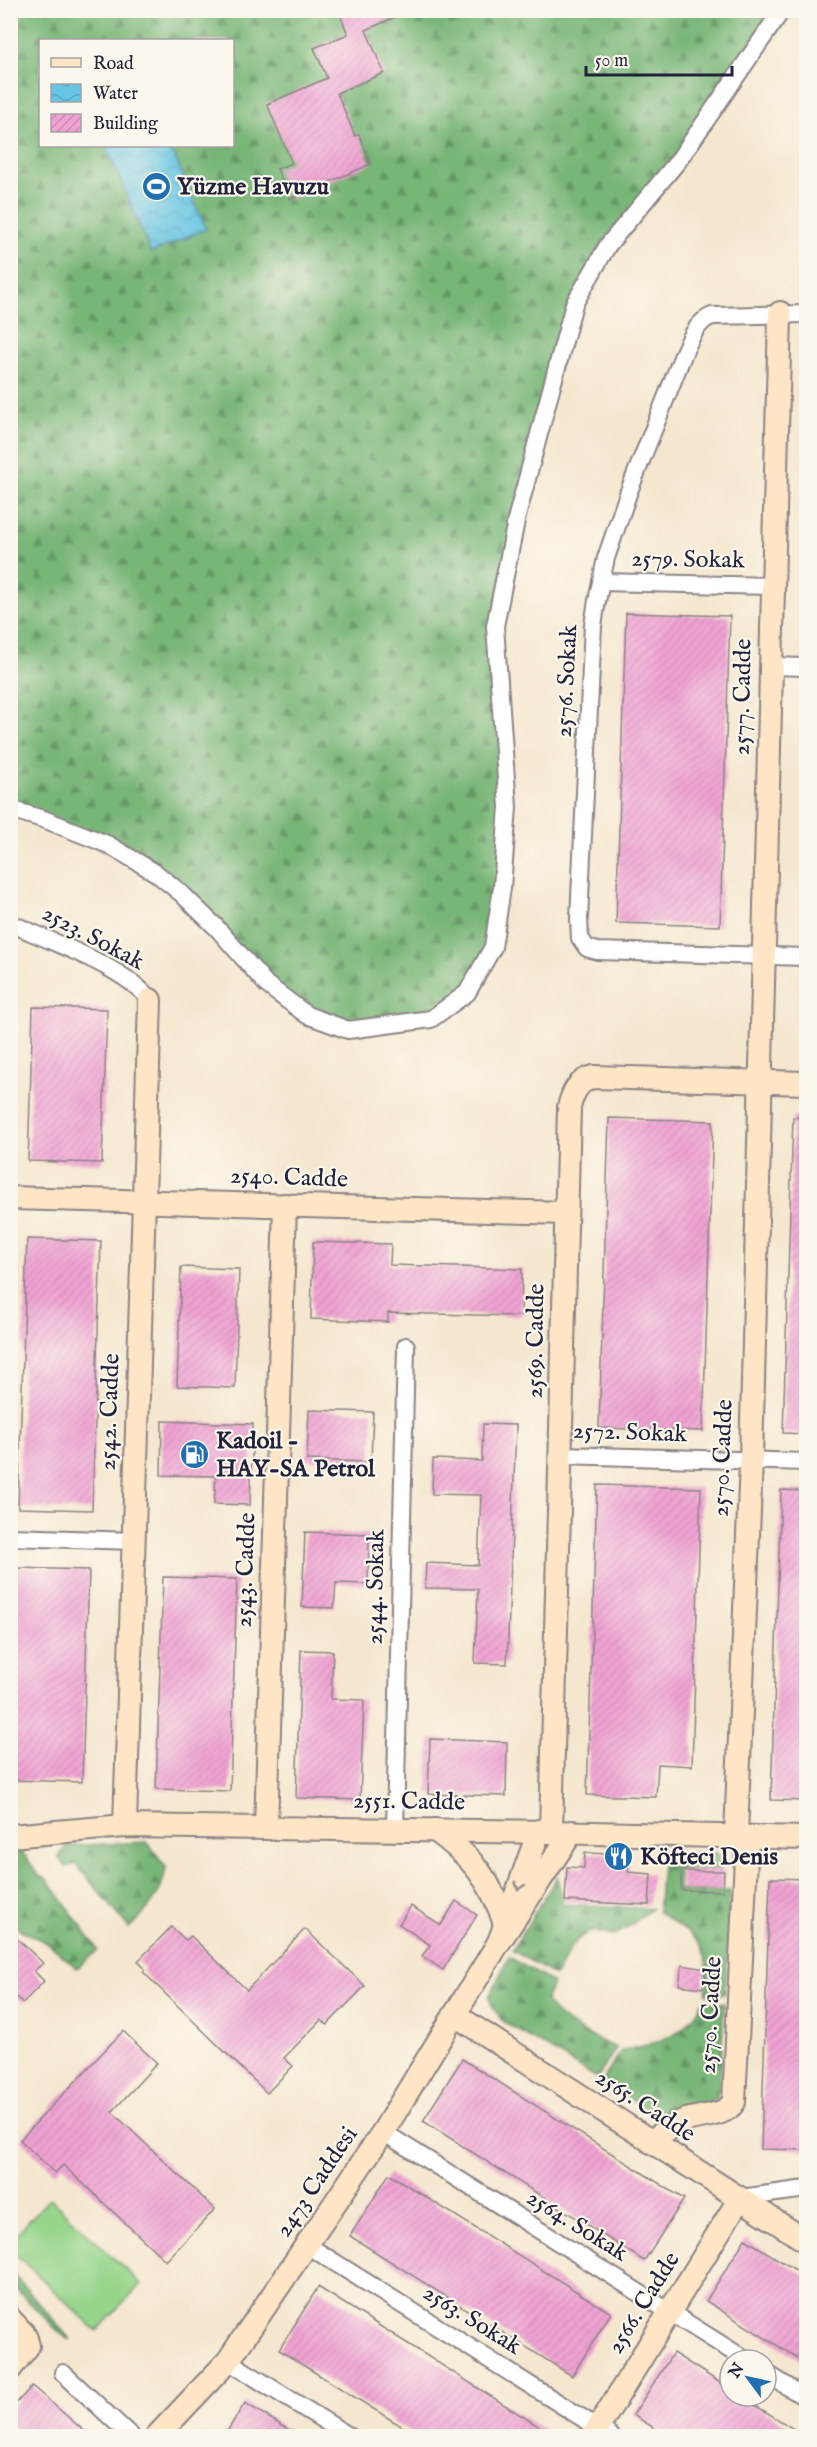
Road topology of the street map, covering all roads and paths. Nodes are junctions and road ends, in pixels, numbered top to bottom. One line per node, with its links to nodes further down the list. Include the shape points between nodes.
1 (782, 10): 8 (street, via 678,161 608,246 574,304 517,516 495,626 508,807 493,947 467,993 431,1019 348,1030 307,1015 267,985 208,919 156,873 109,845)
2 (780, 313): 3 (street, 2576. Sokak); 4 (street, 2576. Sokak, via 712,316 696,328 629,491); 5 (street, 2577. Cadde)
3 (807, 314)
4 (601, 582): 5 (street, 2579. Sokak); 10 (street, 2576. Sokak, via 594,625 580,938 587,948 597,951)
5 (773, 586): 6 (street, 2577. Cadde)
6 (771, 666): 7 (street); 10 (street, 2577. Cadde)
7 (807, 667)
8 (10, 809)
9 (10, 923): 12 (street, 2523. Sokak, via 119,973)
10 (764, 956): 11 (street, 2576. Sokak); 13 (street, 2577. Cadde)
11 (807, 957)
12 (150, 1000): 16 (street, 2542. Cadde)
13 (760, 1081): 14 (street, 2569. Cadde); 18 (street, 2569. Cadde, via 593,1077 584,1080 574,1091 569,1107); 21 (street, 2570. Cadde)
14 (807, 1083)
15 (10, 1198): 16 (street, 2540. Cadde)
16 (144, 1201): 17 (street, 2540. Cadde); 24 (street, 2542. Cadde)
17 (285, 1205): 18 (street, 2540. Cadde); 26 (street, 2543. Cadde)
18 (566, 1213): 20 (street, 2569. Cadde)
19 (406, 1346): 27 (street, 2544. Sokak)
20 (560, 1455): 21 (street, 2572. Sokak); 29 (street, 2569. Cadde)
21 (751, 1460): 22 (street, 2572. Sokak); 31 (street, 2570. Cadde)
22 (807, 1462)
23 (10, 1537): 24 (street)
24 (134, 1541): 25 (street, 2542. Cadde)
25 (125, 1826): 26 (street, 2551. Cadde); 30 (street, 2551. Cadde)
26 (266, 1828): 27 (street, 2551. Cadde)
27 (395, 1829): 28 (street, 2551. Cadde)
28 (435, 1830): 29 (street, 2551. Cadde); 33 (street, via 465,1855 491,1885)
29 (554, 1832): 31 (street, 2551. Cadde); 33 (street, one-way to 33); 33 (street)
30 (10, 1836)
31 (741, 1836): 32 (street, 2551. Cadde); 36 (street, 2570. Cadde, via 734,2102 722,2112 675,2124)
32 (807, 1838)
33 (502, 1933): 34 (street, 2473 Caddesi)
34 (455, 2015): 35 (street, 2473 Caddesi); 36 (street, 2565. Cadde)
35 (383, 2132): 40 (street, 2473 Caddesi); 41 (street, 2564. Sokak)
36 (651, 2142): 38 (street, 2565. Cadde)
37 (807, 2189): 38 (street)
38 (740, 2198): 39 (street, 2565. Cadde); 41 (street, 2566. Cadde)
39 (807, 2241)
40 (307, 2245): 44 (street, 2473 Caddesi); 49 (street, 2563. Sokak)
41 (670, 2312): 43 (street, 2564. Sokak); 49 (street, 2566. Cadde)
42 (10, 2319): 45 (street, via 25,2335 28,2346)
43 (727, 2348)
44 (228, 2361): 51 (street, 2473 Caddesi); 52 (street)
45 (10, 2369)
46 (63, 2373): 50 (street)
47 (778, 2380): 48 (street)
48 (807, 2398)
49 (601, 2434)
50 (131, 2436)
51 (157, 2436)
52 (349, 2436)

